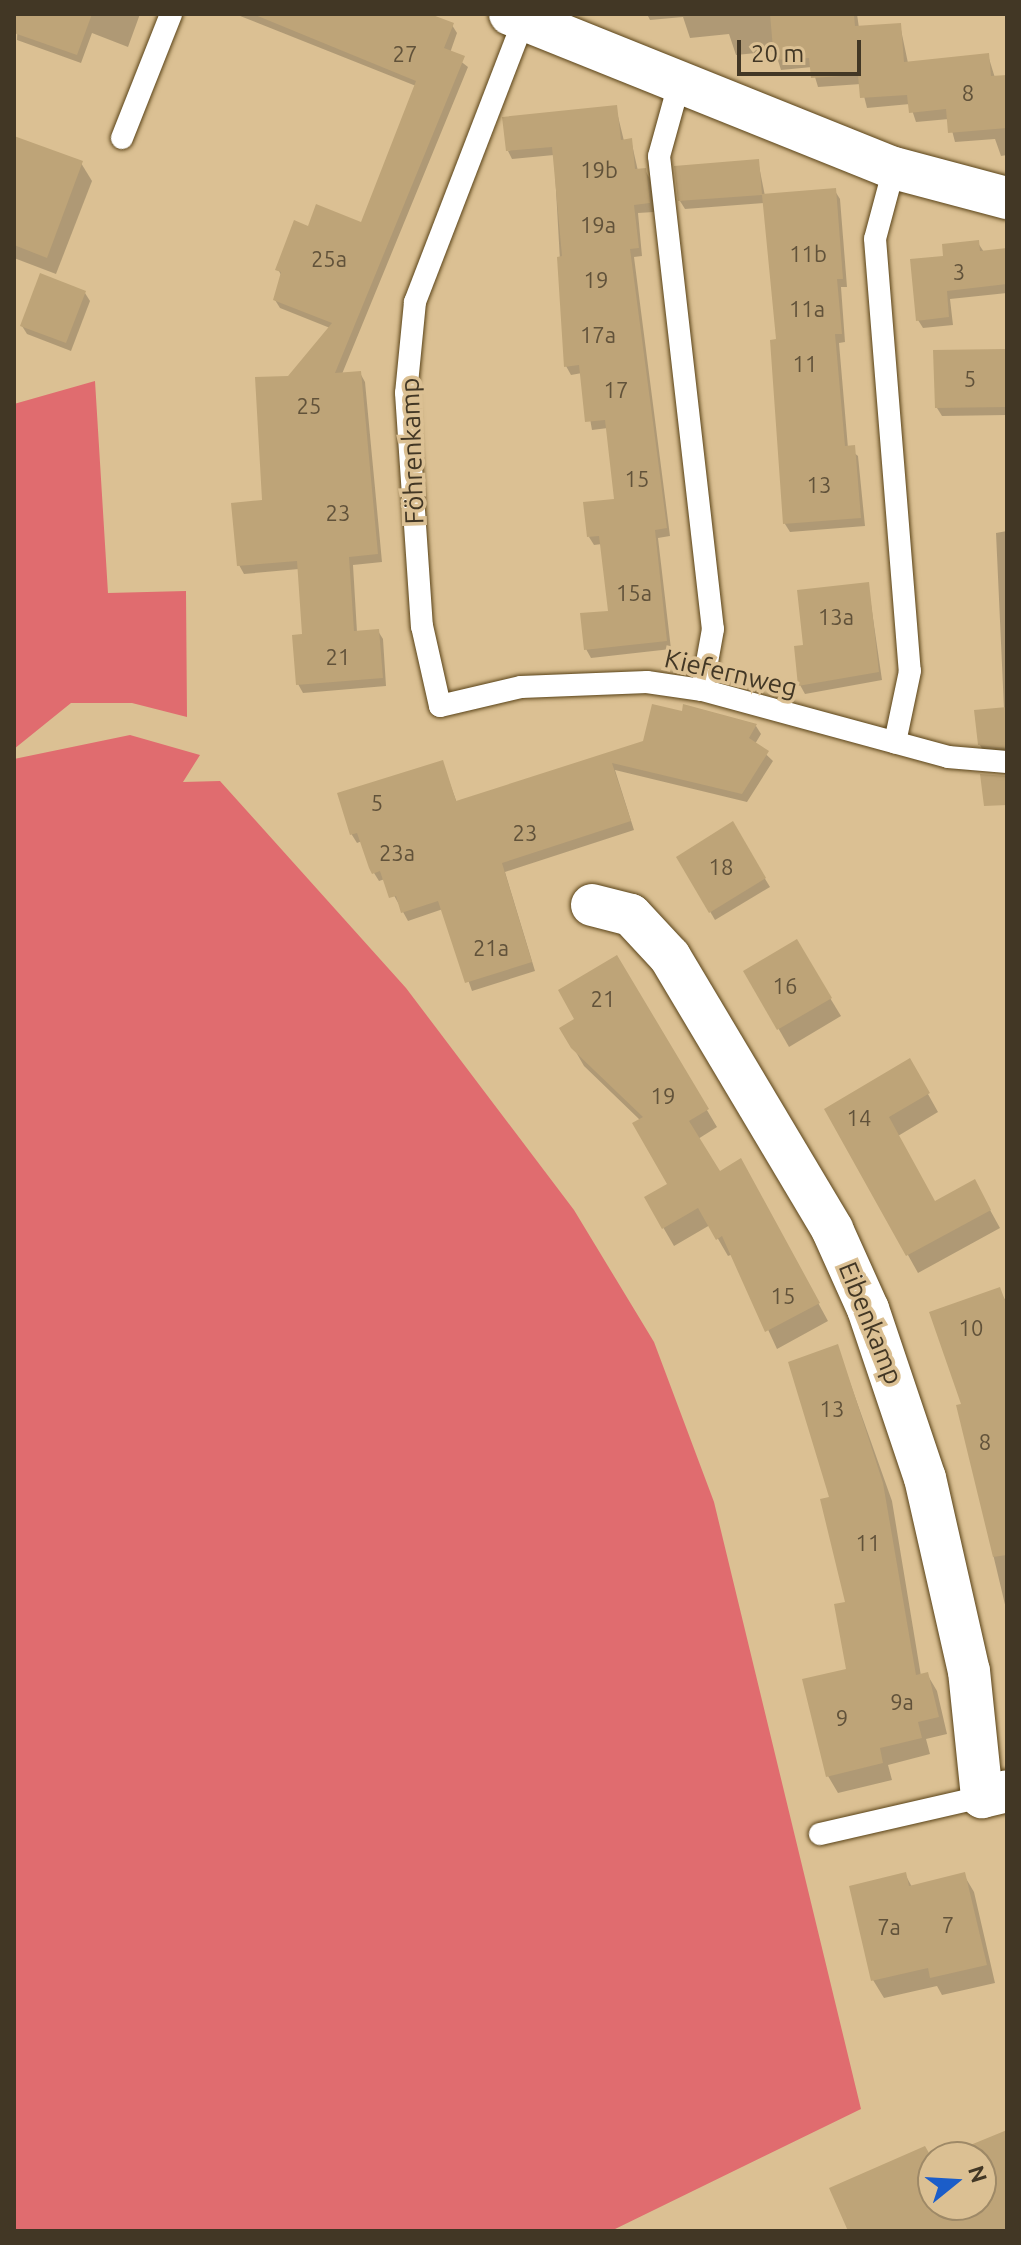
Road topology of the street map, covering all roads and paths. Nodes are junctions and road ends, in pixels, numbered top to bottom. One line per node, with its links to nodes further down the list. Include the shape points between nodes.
1 (171, 14): 4 (lane)
2 (516, 18): 3 (street, Föhrenkamp); 8 (lane, Föhrenkamp, via 415,302 406,393 422,626)
3 (679, 84): 5 (street, Föhrenkamp); 7 (lane, via 659,156 713,629)
4 (122, 138)
5 (894, 168): 6 (street, Föhrenkamp); 9 (lane, via 875,239 910,671)
6 (1007, 198)
7 (702, 690): 8 (lane, Kiefernweg, via 647,682 521,687); 9 (lane, Kiefernweg)
8 (440, 706)
9 (895, 742): 10 (lane, Kiefernweg, via 948,757)
10 (1007, 762)
11 (592, 905): 12 (street, Eibenkamp, via 631,915 670,957 832,1229 868,1309 925,1478)
12 (994, 1794): 13 (lane)
13 (820, 1834)

